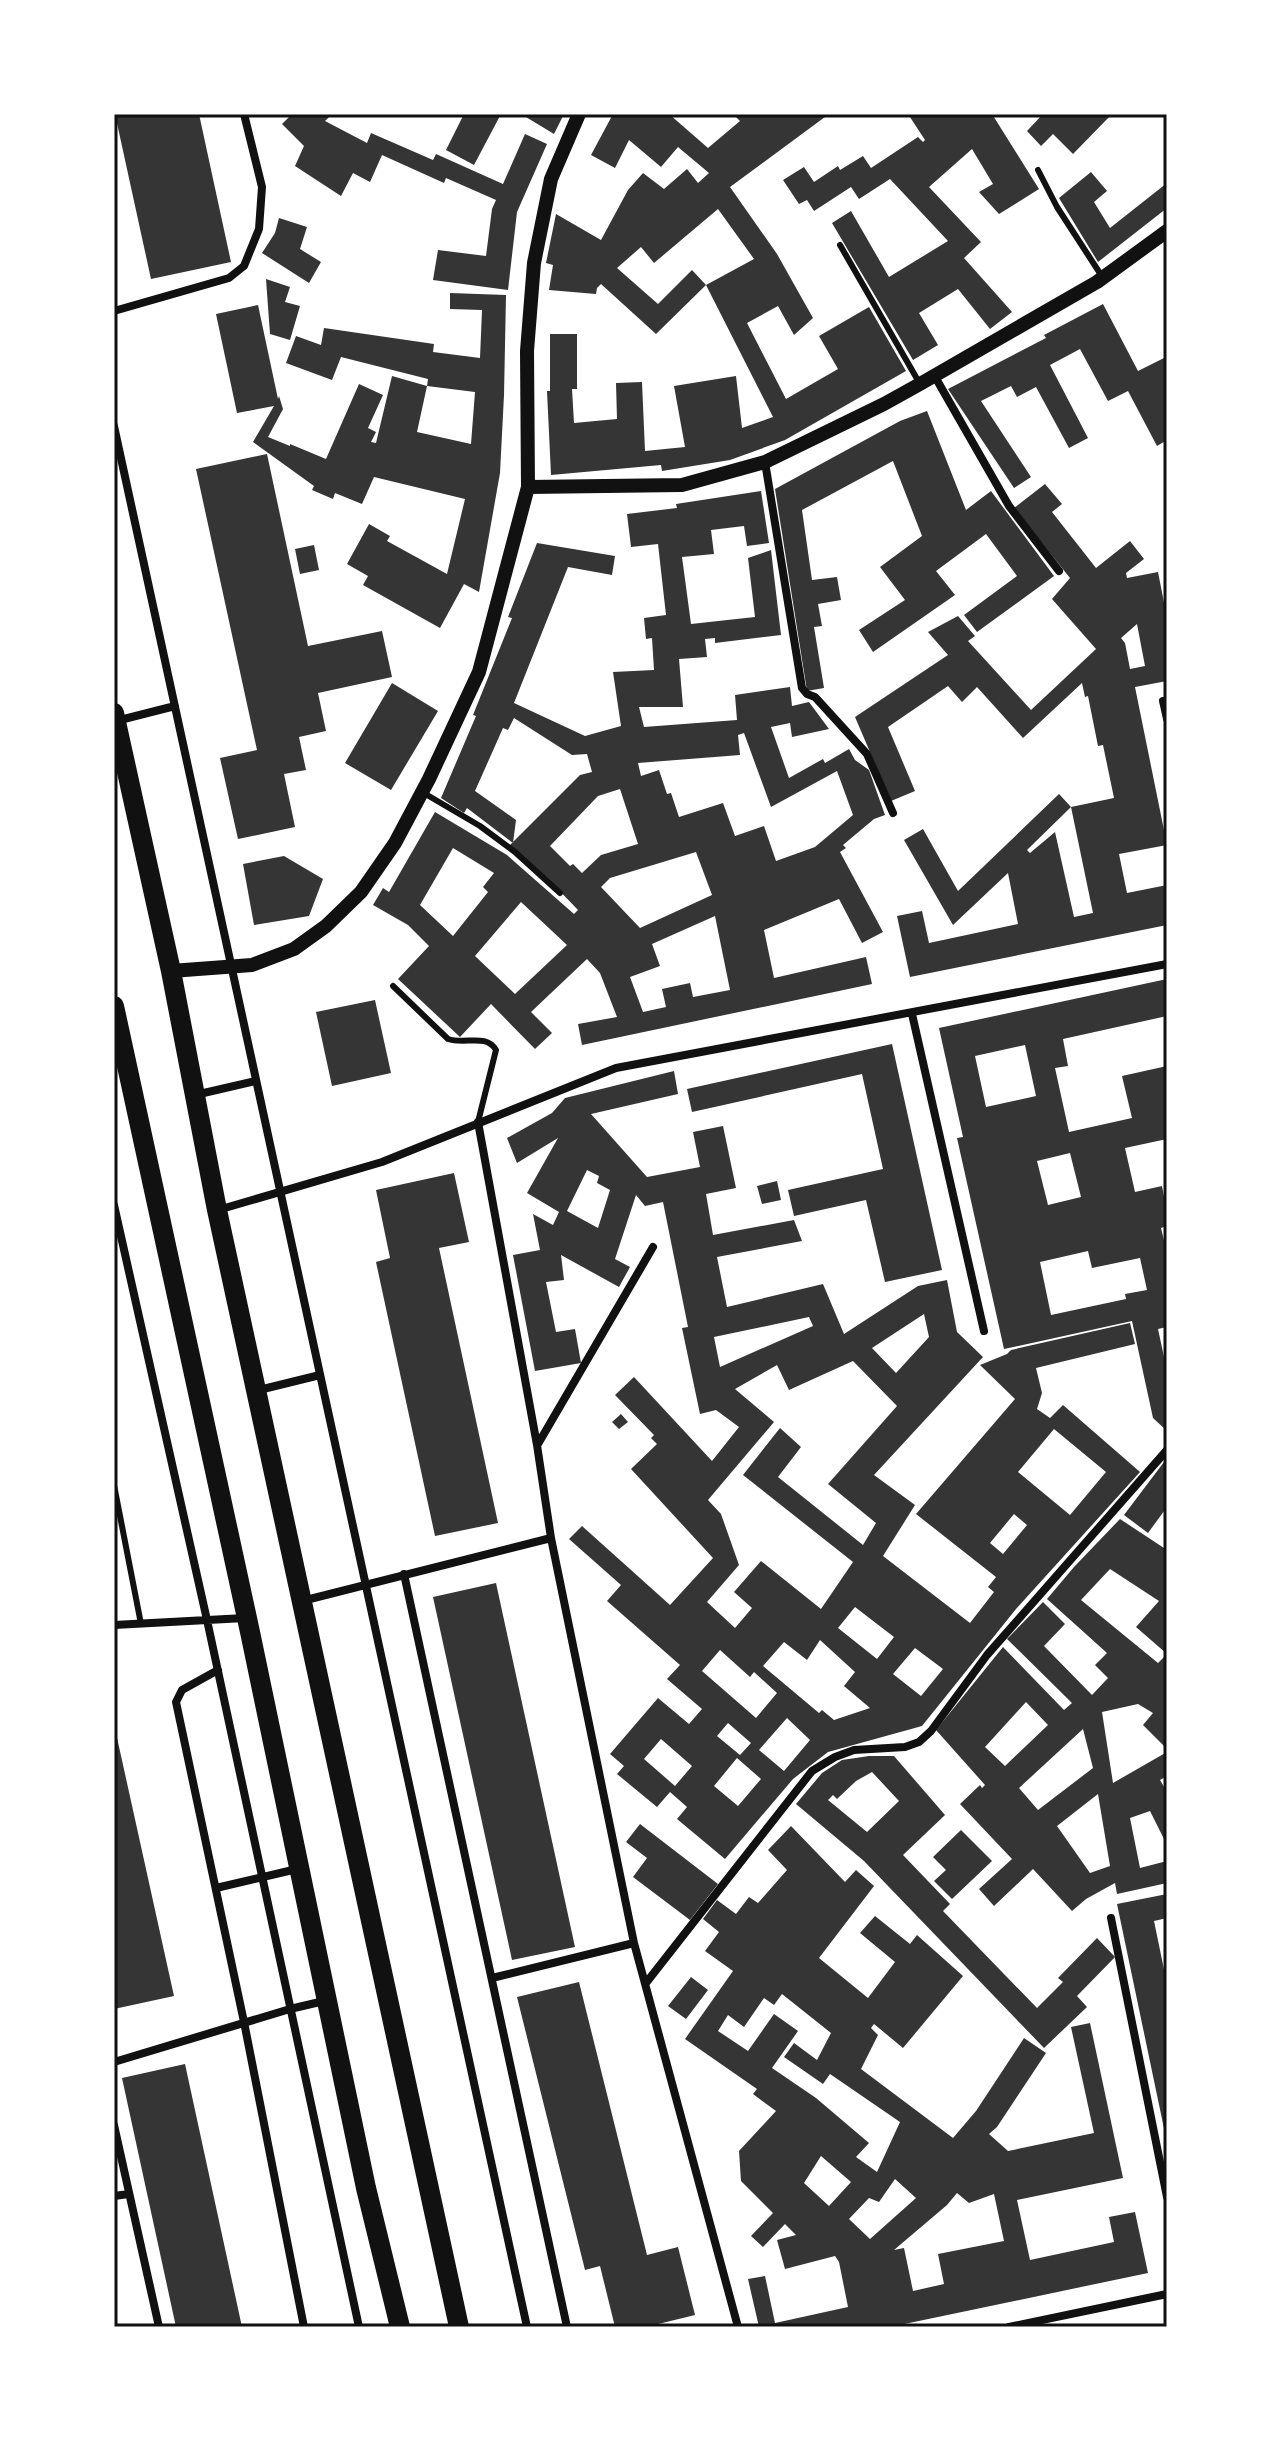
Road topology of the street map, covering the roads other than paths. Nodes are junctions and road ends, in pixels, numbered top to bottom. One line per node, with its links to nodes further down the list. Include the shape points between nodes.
1 (244, 114): 7 (street, via 262,187 259,229 244,266 229,278)
2 (579, 114): 12 (street, via 551,179 534,263 527,351)
3 (1038, 170): 6 (lane)
4 (1167, 231): 6 (street)
5 (840, 245): 9 (lane)
6 (1103, 278): 8 (street)
7 (114, 311)
8 (934, 375): 9 (street); 13 (street, via 1009,506)
9 (920, 384): 11 (street)
10 (114, 426): 15 (street)
11 (765, 462): 12 (street, via 682,485); 19 (street, via 802,688 867,754)
12 (528, 487): 18 (street, via 479,672)
13 (1059, 571)
14 (1163, 701): 17 (street)
15 (175, 706): 16 (street); 22 (street)
16 (115, 717): 23 (main road)
17 (1167, 719)
18 (422, 792): 20 (lane, via 480,826); 22 (street, via 361,892 326,926 294,949)
19 (893, 813)
20 (560, 893)
21 (1167, 964): 26 (street)
22 (231, 967): 23 (street); 27 (street)
23 (171, 971): 28 (main road)
24 (393, 986): 29 (lane, via 448,1039 493,1044 496,1050)
25 (114, 1006): 45 (main road)
26 (912, 1014): 29 (street, via 616,1068); 35 (street)
27 (256, 1081): 28 (street); 30 (street)
28 (194, 1095): 32 (main road)
29 (478, 1122): 30 (street, via 382,1162); 38 (street)
30 (280, 1192): 32 (street); 36 (street)
31 (114, 1205): 33 (street)
32 (217, 1210): 37 (main road)
33 (116, 1220): 46 (street)
34 (653, 1247): 38 (street)
35 (984, 1331)
36 (320, 1375): 37 (street); 43 (street)
37 (256, 1390): 44 (main road)
38 (537, 1445): 41 (street)
39 (1167, 1450): 56 (street, via 987,1655 919,1742 854,1750 812,1771)
40 (114, 1485): 47 (lane)
41 (551, 1538): 42 (street); 54 (street)
42 (404, 1574): 43 (street); 55 (street)
43 (365, 1585): 44 (street); 71 (street)
44 (302, 1601): 70 (main road)
45 (247, 1617): 46 (street); 50 (main road)
46 (207, 1620): 47 (street); 49 (street)
47 (141, 1624): 48 (street)
48 (114, 1625)
49 (218, 1670): 51 (street); 52 (street, via 182,1690 176,1702)
50 (299, 1869): 51 (street); 57 (main road)
51 (262, 1877): 52 (street); 58 (street)
52 (216, 1888): 59 (street)
53 (1111, 1918): 64 (street)
54 (634, 1943): 55 (street); 56 (street)
55 (492, 1978): 72 (street)
56 (646, 1983): 73 (street)
57 (327, 2001): 58 (street); 69 (main road)
58 (290, 2009): 59 (street); 68 (street)
59 (244, 2022): 60 (street); 67 (street)
60 (114, 2062)
61 (114, 2125): 62 (street)
62 (129, 2194): 63 (street); 66 (street)
63 (114, 2196)
64 (1167, 2197)
65 (1167, 2294): 74 (street)
66 (159, 2327)
67 (304, 2327)
68 (359, 2327)
69 (400, 2327)
70 (459, 2327)
71 (527, 2327)
72 (567, 2327)
73 (738, 2327)
74 (1009, 2327)

